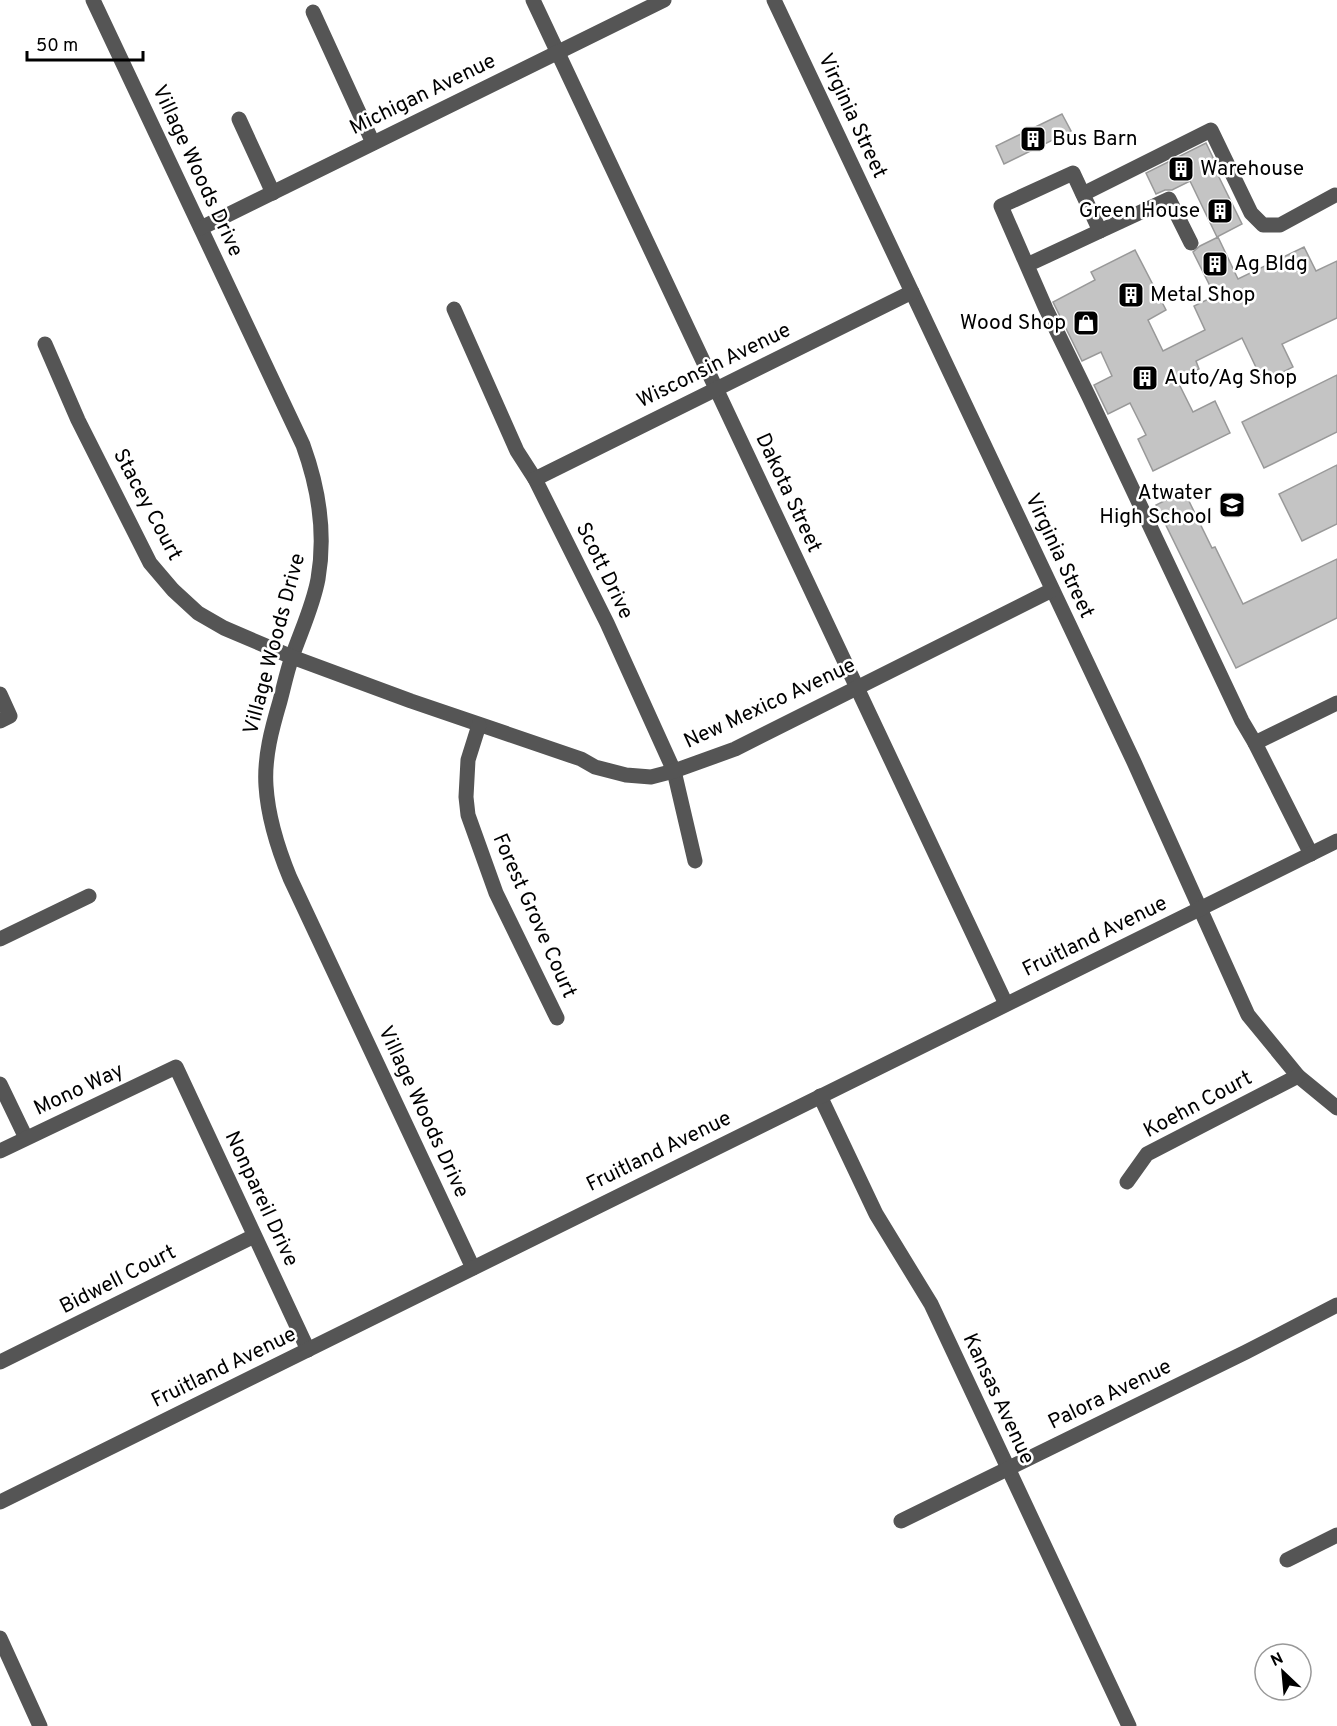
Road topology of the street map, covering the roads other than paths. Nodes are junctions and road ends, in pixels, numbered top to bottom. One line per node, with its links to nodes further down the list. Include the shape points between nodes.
1 (93, 0): 12 (street, Village Woods Drive)
2 (534, 0): 6 (street, Dakota Street)
3 (663, 0): 6 (street, Michigan Avenue)
4 (774, 0): 16 (street, Virginia Street)
5 (313, 12): 8 (street)
6 (558, 52): 8 (street, Michigan Avenue); 19 (street, Dakota Street)
7 (239, 119): 9 (street)
8 (373, 143): 9 (street, Michigan Avenue)
9 (273, 193): 12 (street, Michigan Avenue)
10 (1083, 194): 11 (street, via 1211,130 1251,213 1263,225 1280,225); 13 (street); 15 (street, via 1072,172 1001,206)
11 (1335, 195)
12 (201, 228): 22 (street, Village Woods Drive, via 315,478 322,523 319,571 309,613)
13 (1100, 231): 14 (street, via 1169,199); 15 (street)
14 (1191, 243)
15 (1027, 265): 28 (street)
16 (912, 292): 19 (street, Wisconsin Avenue); 21 (street, Virginia Street)
17 (454, 309): 20 (street, Scott Drive, via 517,451)
18 (45, 344): 22 (street, Stacey Court, via 78,420 150,563 198,613)
19 (716, 388): 20 (street, Wisconsin Avenue); 23 (street, Dakota Street)
20 (535, 479): 29 (street, Scott Drive, via 607,623)
21 (1052, 590): 23 (street, New Mexico Avenue); 34 (street, Virginia Street)
22 (292, 657): 27 (street, New Mexico Avenue); 47 (street, Village Woods Drive, via 269,742 266,785 273,832 290,878)
23 (856, 688): 29 (street, New Mexico Avenue, via 735,749); 36 (street, Dakota Street)
24 (0, 694): 26 (street)
25 (1337, 703): 28 (street)
26 (5, 718)
27 (479, 725): 29 (street, New Mexico Avenue, via 626,775 651,777); 37 (street, Forest Grove Court, via 468,760 468,815 496,893)
28 (1255, 743): 31 (street)
29 (674, 771): 32 (street, Scott Drive)
30 (1337, 841): 31 (street, Fruitland Avenue)
31 (1311, 854): 34 (street, Fruitland Avenue)
32 (695, 861)
33 (89, 896): 35 (street)
34 (1200, 909): 36 (street, Fruitland Avenue); 39 (street, Virginia Street, via 1248,1015)
35 (0, 939)
36 (1006, 1004): 41 (street, Fruitland Avenue)
37 (557, 1018)
38 (176, 1067): 43 (street, Mono Way); 46 (street, Nonpareil Drive)
39 (1298, 1076): 42 (street, Virginia Street); 45 (street, Koehn Court, via 1147,1154)
40 (0, 1084): 43 (street)
41 (820, 1096): 47 (street, Fruitland Avenue); 51 (street, Kansas Avenue, via 876,1214 931,1304)
42 (1337, 1108)
43 (26, 1138): 44 (street, Mono Way)
44 (0, 1151)
45 (1127, 1182)
46 (254, 1236): 49 (street, Nonpareil Drive); 50 (street, Bidwell Court)
47 (473, 1268): 49 (street, Fruitland Avenue)
48 (1337, 1305): 51 (street, Palora Avenue)
49 (308, 1350): 52 (street, Fruitland Avenue)
50 (0, 1362)
51 (1008, 1469): 53 (street, Palora Avenue); 58 (street, Kansas Avenue)
52 (0, 1502)
53 (901, 1521)
54 (1337, 1535): 55 (street)
55 (1287, 1560)
56 (0, 1638): 57 (street)
57 (40, 1726)
58 (1129, 1726)

